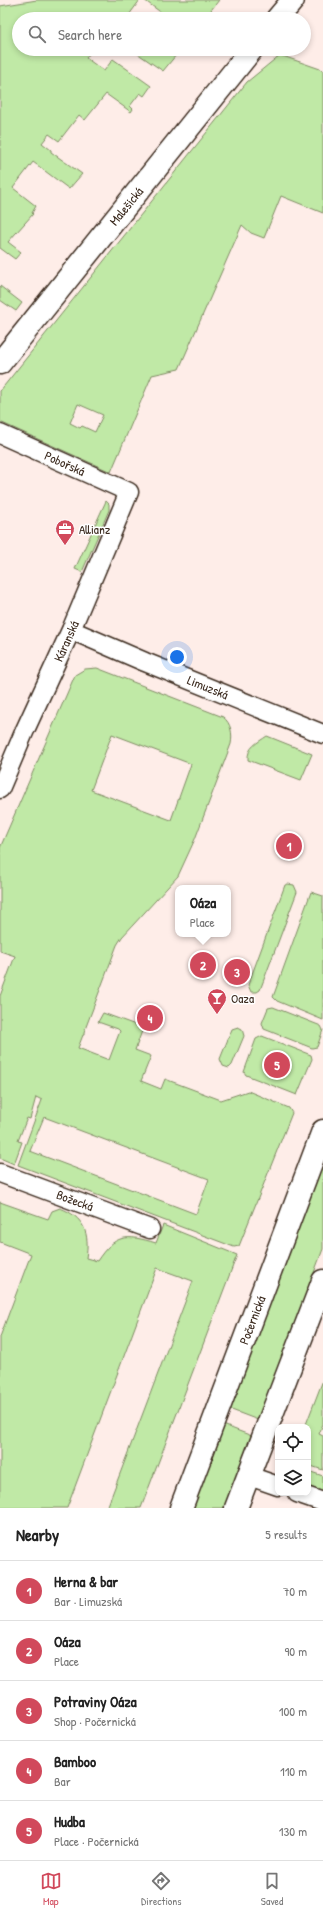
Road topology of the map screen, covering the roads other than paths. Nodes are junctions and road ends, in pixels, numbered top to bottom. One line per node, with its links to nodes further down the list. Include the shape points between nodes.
1 (293, 0): 2 (street)
2 (283, 12)
3 (246, 56): 4 (street, Malešická)
4 (0, 363)
5 (0, 434): 6 (street, Pobořská)
6 (129, 492): 7 (street, Káranská)
7 (71, 630): 8 (street, Limuzská); 9 (street, Káranská)
8 (323, 734)
9 (0, 789)
10 (323, 1131): 18 (street, Počernická)
11 (0, 1173): 12 (street, Božecká)
12 (150, 1229)
13 (323, 1281): 14 (street)
14 (249, 1476): 15 (street); 19 (street)
15 (275, 1485)
16 (306, 1496): 17 (street)
17 (323, 1502)
18 (181, 1508)
19 (236, 1508)

